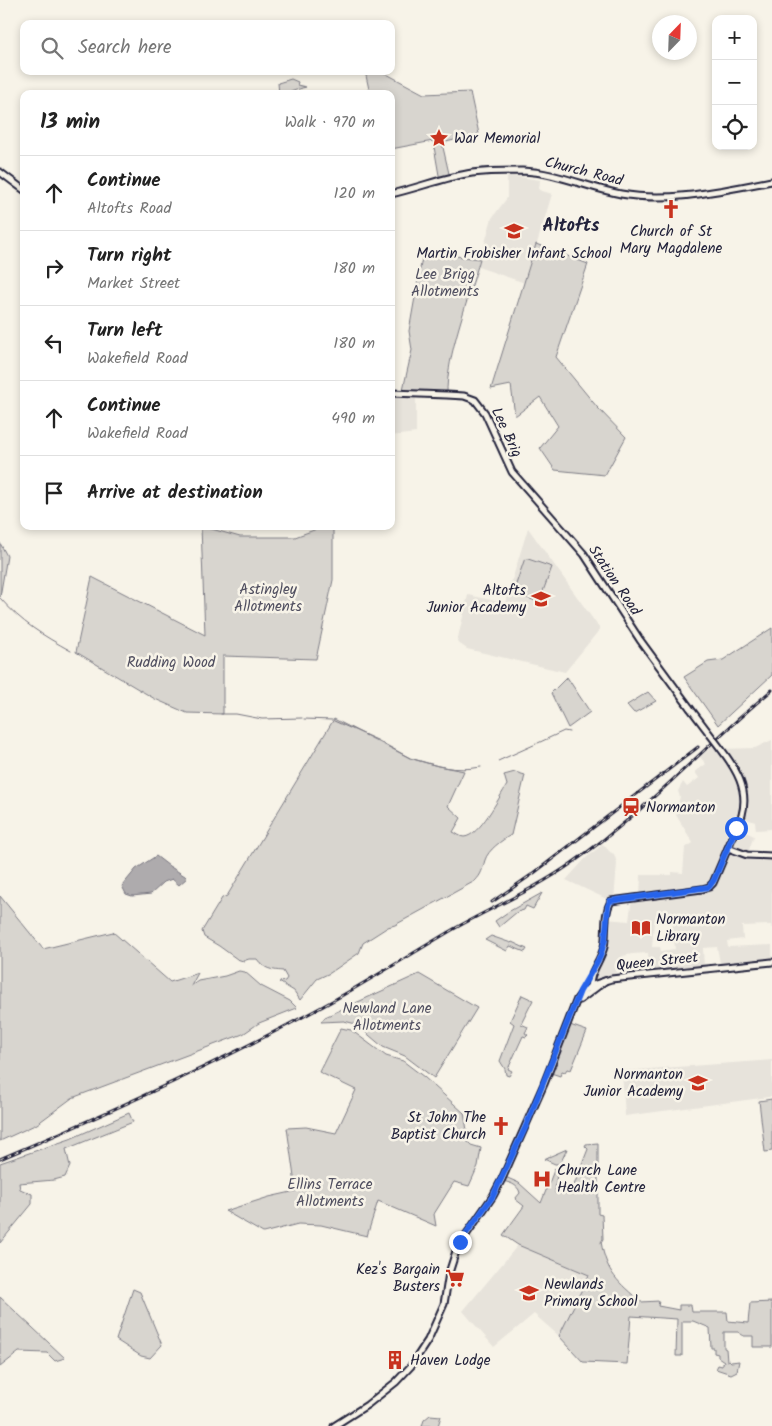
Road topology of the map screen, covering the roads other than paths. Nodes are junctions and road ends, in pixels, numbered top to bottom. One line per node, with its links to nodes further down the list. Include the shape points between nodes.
1 (0, 172): 3 (street)
2 (772, 180): 4 (street, Church Road, via 653,198 611,192 540,173 485,172)
3 (20, 187)
4 (395, 193)
5 (395, 393): 6 (street, Lee Brig, via 464,396 476,400)
6 (512, 472): 7 (street, Station Road, bridge, via 584,554 640,640 737,772 742,782 744,809)
7 (728, 848): 8 (street, via 747,855); 10 (street, Station Road, via 711,885 702,889 610,901 604,948)
8 (772, 856)
9 (772, 962): 11 (street, Queen Street)
10 (591, 976): 11 (street); 12 (street); 13 (street)
11 (603, 981): 12 (street, Queen Street)
12 (592, 987): 13 (street, Queen Street); 14 (street, Queen Street)
13 (580, 995): 14 (street, Queen Street)
14 (576, 1003): 15 (street, via 502,1178 457,1248 444,1304 428,1340 396,1382 368,1406)
15 (334, 1426)

